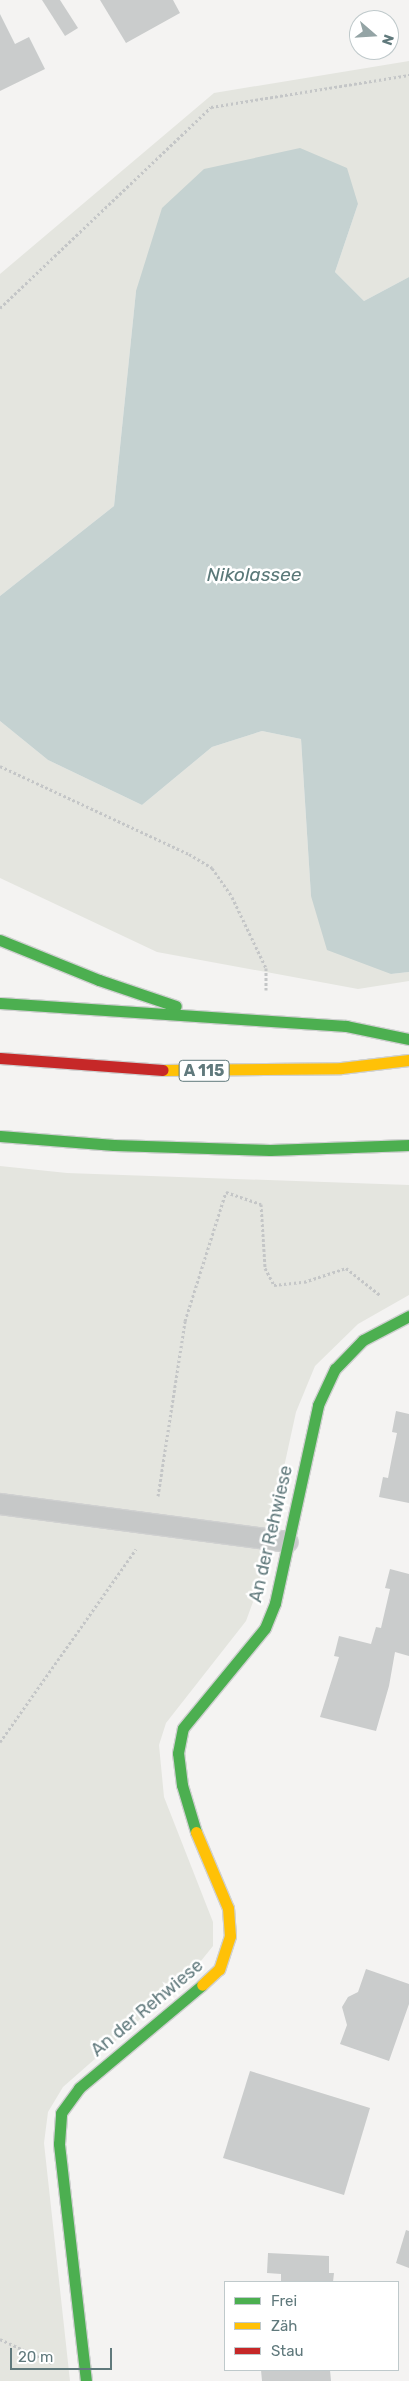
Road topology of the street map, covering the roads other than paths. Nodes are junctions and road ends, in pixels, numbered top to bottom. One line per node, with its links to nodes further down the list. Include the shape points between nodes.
1 (0, 940): 3 (main road, via 99,980)
2 (0, 1003): 3 (main road)
3 (210, 1018): 4 (main road, via 346,1026)
4 (409, 1039)
5 (0, 1058): 6 (main road, A 115, via 146,1070 231,1071 341,1068)
6 (409, 1060)
7 (0, 1136): 8 (main road, via 114,1146 270,1150)
8 (409, 1145)
9 (409, 1316): 11 (main road, An der Rehwiese, via 363,1340 335,1369 318,1405)
10 (0, 1504): 11 (lane)
11 (288, 1542): 12 (main road, An der Rehwiese, via 275,1602 264,1628 183,1728 178,1753 188,1811 228,1908 230,1936 219,1969 173,2012 79,2088 62,2113 59,2144)
12 (85, 2378)

